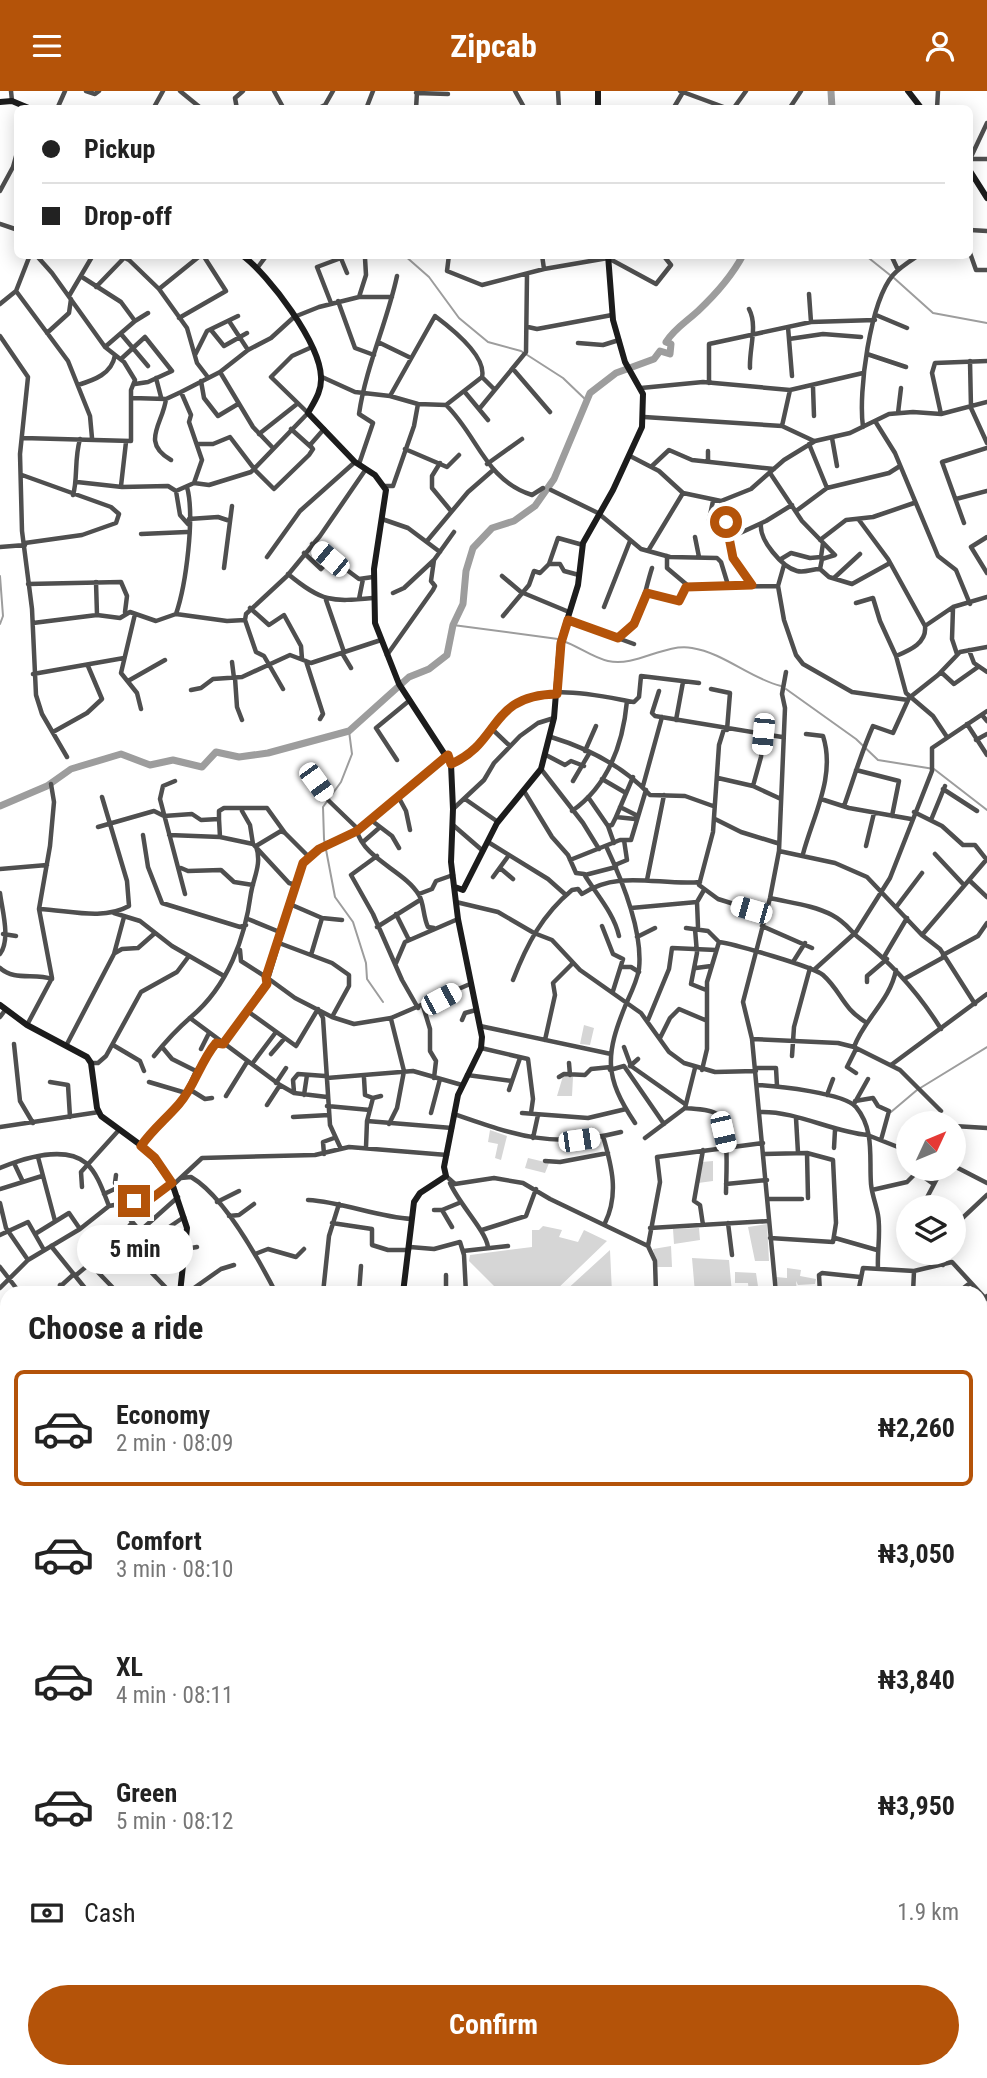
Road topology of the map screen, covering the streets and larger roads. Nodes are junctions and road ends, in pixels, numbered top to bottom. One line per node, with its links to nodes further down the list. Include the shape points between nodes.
1 (10, 91): 11 (street)
2 (86, 91): 3 (street)
3 (99, 91)
4 (180, 91): 14 (street)
5 (243, 91): 15 (street, via 235,98)
6 (746, 91): 17 (street)
7 (908, 91): 18 (street)
8 (417, 92): 10 (street)
9 (681, 92): 16 (street)
10 (448, 94)
11 (12, 101): 12 (street); 13 (street)
12 (0, 102)
13 (22, 105)
14 (198, 105)
15 (236, 105)
16 (719, 105)
17 (734, 105)
18 (919, 105)
19 (987, 123): 20 (street)
20 (973, 153)
21 (14, 163): 23 (street)
22 (973, 175): 24 (street)
23 (0, 191)
24 (987, 198)
25 (28, 259): 56 (street)
26 (39, 259): 60 (street)
27 (91, 259): 53 (street)
28 (119, 259): 54 (street)
29 (126, 259): 55 (street)
30 (197, 259): 55 (street)
31 (205, 259): 70 (street, via 226,291)
32 (247, 259): 46 (street)
33 (264, 259): 46 (street)
34 (335, 259): 62 (street, via 317,267)
35 (341, 259): 49 (street)
36 (365, 259): 58 (street)
37 (448, 259): 51 (street, via 447,271 477,284)
38 (543, 259): 47 (street)
39 (597, 259): 47 (street)
40 (608, 259): 66 (street)
41 (612, 259): 42 (street, via 656,284 671,265)
42 (666, 259)
43 (892, 259): 50 (street)
44 (914, 259): 50 (street)
45 (973, 259): 48 (street, via 978,271)
46 (258, 267): 68 (street)
47 (544, 269): 51 (street)
48 (987, 270)
49 (347, 273)
50 (895, 273): 69 (street)
51 (527, 275): 74 (street)
52 (397, 276): 59 (street)
53 (82, 277): 54 (street); 60 (street)
54 (96, 288): 71 (street, via 121,302)
55 (159, 289): 70 (street)
56 (16, 291): 63 (street); 78 (street)
57 (809, 294): 73 (street)
58 (359, 297): 59 (street); 61 (street)
59 (393, 297): 87 (street)
60 (70, 298): 78 (street, via 69,313); 89 (street)
61 (338, 301): 62 (street); 94 (street, via 355,348)
62 (331, 303): 68 (street)
63 (0, 304)
64 (749, 309): 81 (street)
65 (148, 313): 71 (street)
66 (612, 315): 74 (street); 86 (street)
67 (238, 316): 72 (street)
68 (294, 317): 91 (street); 92 (street, via 271,338)
69 (875, 317): 73 (street); 76 (street); 93 (street)
70 (179, 318): 95 (street, via 189,332)
71 (135, 321): 80 (street)
72 (229, 321): 77 (street); 83 (street)
73 (811, 322): 75 (street)
74 (528, 327): 103 (street, via 525,353)
75 (788, 327): 81 (street); 85 (street)
76 (907, 328)
77 (211, 330): 83 (street, via 224,346); 95 (street)
78 (47, 333): 115 (street)
79 (247, 333): 83 (street)
80 (121, 334): 89 (street); 90 (street)
81 (754, 334): 102 (street); 114 (street, via 707,346)
82 (0, 336): 148 (street, via 27,377)
83 (237, 336): 92 (street)
84 (860, 337): 85 (street, via 823,334)
85 (789, 338): 108 (street)
86 (618, 341): 88 (street); 118 (street)
87 (378, 342): 94 (street); 97 (street)
88 (578, 343)
89 (104, 347): 96 (street)
90 (133, 347): 96 (street); 100 (street); 106 (street, via 147,338 172,371)
91 (312, 347): 109 (street); 129 (street, via 292,356 271,377)
92 (248, 350): 104 (street)
93 (867, 354): 101 (street); 105 (street)
94 (374, 355): 124 (street)
95 (194, 356): 107 (street)
96 (118, 357): 113 (street); 115 (street, via 102,376)
97 (411, 358): 110 (street, via 435,316 477,353 484,369); 125 (street)
98 (970, 361): 99 (street); 134 (street); 138 (street, via 932,366)
99 (987, 361)
100 (148, 366)
101 (906, 367)
102 (750, 368)
103 (513, 369): 120 (street); 135 (street)
104 (220, 372): 107 (street); 130 (street)
105 (863, 373): 117 (street); 144 (street)
106 (164, 376): 111 (street); 116 (street)
107 (207, 376): 112 (street)
108 (792, 376)
109 (321, 377): 124 (street); 136 (street, via 319,393)
110 (482, 377): 120 (street); 122 (street)
111 (156, 378): 113 (street); 116 (street)
112 (201, 380): 123 (street); 130 (street, via 204,398 218,416)
113 (135, 383): 126 (street)
114 (709, 383): 118 (street); 121 (street)
115 (78, 384): 149 (street, via 90,416)
116 (158, 387): 127 (street)
117 (813, 387): 121 (street); 139 (street)
118 (641, 388): 140 (street)
119 (901, 388): 137 (street)
120 (494, 389): 133 (street)
121 (790, 390): 143 (street)
122 (464, 391): 132 (street); 133 (street)
123 (181, 392): 127 (street); 155 (street)
124 (362, 393): 125 (street); 165 (street, via 359,414 373,423)
125 (390, 395): 131 (street)
126 (132, 398): 127 (street); 153 (street, via 131,441)
127 (164, 399): 163 (street, via 164,417 154,435 159,450)
128 (987, 401): 134 (street)
129 (294, 403): 136 (street); 147 (street)
130 (239, 404): 147 (street)
131 (418, 404): 132 (street); 159 (street)
132 (446, 405): 167 (street)
133 (480, 408): 141 (street)
134 (971, 408): 138 (street); 156 (street)
135 (550, 411)
136 (308, 413): 145 (street); 146 (street)
137 (898, 413): 138 (street); 142 (street)
138 (941, 414)
139 (814, 416)
140 (644, 417): 143 (street); 162 (street)
141 (488, 420)
142 (875, 421): 144 (street); 170 (street)
143 (782, 426): 154 (street)
144 (863, 427): 150 (street)
145 (291, 429): 157 (street); 158 (street)
146 (324, 429): 157 (street); 165 (street)
147 (259, 435): 158 (street)
148 (23, 438): 151 (street); 175 (street)
149 (92, 438): 151 (street); 153 (street)
150 (832, 438): 154 (street); 169 (street)
151 (80, 439): 176 (street, via 74,467)
152 (522, 439): 167 (street)
153 (126, 442): 178 (street)
154 (812, 442): 174 (street); 182 (street)
155 (198, 444): 172 (street, via 230,437); 177 (street, via 202,460)
156 (987, 446): 188 (street, via 942,462)
157 (311, 447): 172 (street, via 309,455 274,489)
158 (274, 448): 172 (street)
159 (405, 449): 166 (street); 179 (street, via 393,486)
160 (708, 451): 164 (street)
161 (459, 456): 166 (street, via 447,467)
162 (630, 456): 168 (street); 196 (street)
163 (171, 460)
164 (708, 461): 168 (street, via 669,450); 174 (street)
165 (357, 463): 171 (street); 222 (street, via 300,511)
166 (440, 463): 194 (street, via 432,476 432,488)
167 (487, 464): 173 (street)
168 (652, 466): 186 (street)
169 (837, 466)
170 (900, 467): 182 (street); 191 (street)
171 (367, 469): 179 (street); 214 (street)
172 (255, 470): 177 (street, via 209,485)
173 (492, 471): 181 (street, via 527,493 534,495); 194 (street)
174 (772, 471): 190 (street, via 751,489); 192 (street)
175 (21, 475): 187 (street); 213 (street)
176 (77, 482): 178 (street); 187 (street)
177 (194, 483): 180 (street)
178 (121, 486): 184 (street, via 168,486)
179 (384, 486): 197 (street)
180 (187, 487): 184 (street); 201 (street)
181 (543, 488)
182 (827, 488): 195 (street)
183 (551, 490): 196 (street)
184 (176, 491): 201 (street, via 180,515)
185 (987, 491): 188 (street)
186 (683, 493): 189 (street); 217 (street)
187 (73, 495): 213 (street, via 111,507 118,520 103,530)
188 (956, 499): 202 (street)
189 (713, 501): 190 (street); 198 (street)
190 (721, 501): 209 (street)
191 (914, 503): 199 (street); 254 (street, via 938,556 956,570)
192 (792, 505): 195 (street); 203 (street)
193 (232, 506): 200 (street)
194 (451, 511): 210 (street)
195 (796, 511): 212 (street)
196 (598, 513): 211 (street); 215 (street)
197 (382, 519): 210 (street); 237 (street)
198 (709, 520)
199 (859, 520): 212 (street, via 846,520); 228 (street)
200 (230, 521): 201 (street, via 218,517); 230 (street)
201 (189, 522): 204 (street)
202 (964, 523)
203 (761, 524): 209 (street); 225 (street, via 761,534)
204 (187, 532): 206 (street); 260 (street, via 185,579)
205 (454, 533): 218 (street)
206 (141, 534)
207 (695, 537): 223 (street)
208 (987, 537): 233 (street, via 971,547)
209 (727, 539): 243 (street, via 736,564)
210 (427, 541): 218 (street)
211 (630, 541): 217 (street); 255 (street)
212 (821, 542): 225 (street, via 820,557 792,553); 232 (street, via 835,555 822,559)
213 (25, 544): 216 (street); 241 (street)
214 (312, 544): 219 (street); 224 (street)
215 (583, 545): 227 (street, via 560,537); 235 (street)
216 (0, 547)
217 (648, 551): 221 (street)
218 (440, 552): 226 (street)
219 (304, 553): 224 (street, via 321,569); 234 (street)
220 (860, 554): 238 (street)
221 (667, 556): 223 (street); 245 (street, via 667,568 684,580)
222 (267, 557)
223 (699, 557): 242 (street, via 719,559)
224 (330, 559): 239 (street)
225 (781, 559): 229 (street)
226 (434, 560): 247 (street); 274 (street, via 431,581 435,586)
227 (549, 563): 235 (street); 246 (street, via 540,573 534,571)
228 (890, 563): 238 (street, via 852,584); 266 (street)
229 (783, 565): 232 (street, via 803,572); 244 (street)
230 (224, 568)
231 (652, 568): 248 (street)
232 (820, 569): 238 (street)
233 (987, 573)
234 (288, 574): 252 (street); 257 (street)
235 (579, 575): 263 (street)
236 (502, 576): 246 (street)
237 (373, 577): 239 (street); 250 (street)
238 (834, 578)
239 (363, 579): 251 (street)
240 (96, 582): 241 (street); 258 (street, via 121,582 127,596); 261 (street)
241 (28, 584): 265 (street)
242 (728, 585): 243 (street); 245 (street)
243 (752, 585): 244 (street)
244 (778, 586): 297 (street, via 788,637 803,664 852,692)
245 (686, 587): 248 (street, via 679,601)
246 (521, 592): 262 (street); 263 (street)
247 (393, 593)
248 (647, 593): 267 (street)
249 (987, 597): 254 (street)
250 (373, 598): 251 (street); 269 (street)
251 (359, 599): 252 (street, via 344,603)
252 (327, 600): 272 (street)
253 (856, 603): 275 (street, via 873,598)
254 (970, 604): 256 (street)
255 (604, 607)
256 (953, 607): 266 (street); 273 (street, via 952,639)
257 (250, 608): 264 (street); 278 (street, via 269,625 284,615)
258 (125, 614): 259 (street); 261 (street, via 120,618)
259 (135, 614): 260 (street, via 156,621); 276 (street)
260 (176, 614): 264 (street)
261 (97, 615): 265 (street)
262 (503, 616)
263 (569, 616): 268 (street); 296 (street, via 561,641)
264 (245, 620): 280 (street, via 256,652)
265 (33, 623): 287 (street)
266 (925, 626): 275 (street, via 919,643)
267 (632, 627): 268 (street); 268 (street, via 632,643)
268 (618, 638)
269 (381, 641): 272 (street); 274 (street)
270 (987, 647): 271 (street)
271 (969, 650): 273 (street); 282 (street)
272 (343, 653): 278 (street, via 311,663); 283 (street)
273 (957, 655): 285 (street)
274 (387, 656): 298 (street)
275 (896, 656): 297 (street)
276 (124, 658): 281 (street); 289 (street, via 121,673)
277 (165, 660): 289 (street)
278 (304, 660): 280 (street, via 292,655); 303 (street, via 323,714)
279 (232, 662): 288 (street)
280 (270, 665): 288 (street); 292 (street)
281 (88, 666): 287 (street); 312 (street, via 102,699)
282 (978, 667): 285 (street, via 954,684); 286 (street)
283 (351, 668)
284 (786, 672): 317 (street)
285 (941, 672): 297 (street)
286 (987, 673)
287 (33, 674): 312 (street, via 38,705)
288 (235, 678): 294 (street, via 214,679); 305 (street)
289 (128, 681): 300 (street)
290 (683, 681): 291 (street); 299 (street, via 642,676 637,701); 306 (street)
291 (699, 683)
292 (283, 689)
293 (711, 689): 311 (street, via 730,693)
294 (191, 690)
295 (659, 691): 302 (street, via 652,713)
296 (557, 694): 299 (street); 304 (street); 310 (street, via 522,699)
297 (908, 699): 318 (street, via 933,716); 331 (street, via 894,733 873,726)
298 (410, 700): 322 (street); 326 (street, via 376,727)
299 (627, 701): 328 (street, via 622,741)
300 (141, 709)
301 (985, 713): 307 (street); 308 (street)
302 (663, 717): 306 (street); 340 (street)
303 (320, 719)
304 (554, 719): 316 (street); 320 (street, via 538,723)
305 (242, 720)
306 (676, 720): 311 (street)
307 (987, 721)
308 (967, 724): 318 (street); 319 (street)
309 (596, 726): 321 (street)
310 (491, 729): 320 (street); 327 (street, via 466,756)
311 (725, 729): 313 (street); 334 (street, via 719,745)
312 (53, 732): 325 (street)
313 (763, 734): 317 (street); 339 (street)
314 (806, 734): 349 (street, via 821,734 827,748)
315 (987, 734): 319 (street)
316 (551, 737): 321 (street); 323 (street)
317 (782, 737): 348 (street)
318 (947, 737): 357 (street, via 932,748 932,771)
319 (976, 740): 324 (street)
320 (510, 745): 347 (street)
321 (587, 751): 328 (street); 329 (street)
322 (448, 755): 327 (street); 346 (street)
323 (546, 755): 329 (street, via 565,765 571,761); 330 (street)
324 (987, 755)
325 (67, 757)
326 (397, 760)
327 (451, 764): 353 (street)
328 (611, 764): 333 (street); 335 (street)
329 (583, 766): 337 (street)
330 (541, 769): 341 (street); 355 (street)
331 (855, 770): 351 (street); 360 (street, via 899,781)
332 (307, 772): 375 (street)
333 (633, 777): 340 (street); 342 (street)
334 (718, 778): 339 (street); 350 (street)
335 (602, 779): 342 (street); 345 (street)
336 (175, 781): 359 (street, via 161,789)
337 (573, 781)
338 (51, 784): 399 (street, via 54,802)
339 (753, 786): 348 (street)
340 (644, 788): 343 (street, via 656,797); 362 (street)
341 (524, 791): 368 (street); 397 (street)
342 (626, 793): 352 (street)
343 (664, 794): 350 (street); 410 (street)
344 (102, 797): 369 (street)
345 (588, 797): 355 (street); 371 (street)
346 (399, 798): 366 (street); 374 (street)
347 (465, 799): 353 (street); 368 (street)
348 (781, 799): 384 (street)
349 (821, 799): 351 (street); 392 (street)
350 (713, 806): 363 (street)
351 (844, 806): 358 (street)
352 (620, 807): 361 (street); 362 (street)
353 (453, 809): 370 (street)
354 (241, 810): 364 (street, via 224,808); 376 (street, via 267,808); 385 (street)
355 (572, 811): 389 (street)
356 (977, 811): 367 (street, via 944,788)
357 (914, 812): 365 (street); 367 (street)
358 (874, 813): 360 (street); 387 (street)
359 (164, 816): 364 (street, via 192,814 201,820); 369 (street, via 154,811); 378 (street)
360 (892, 816): 365 (street)
361 (615, 817): 362 (street); 371 (street)
362 (636, 817): 380 (street, via 632,838)
363 (715, 818): 384 (street); 412 (street)
364 (219, 819): 379 (street)
365 (911, 819): 419 (street)
366 (371, 820): 373 (street); 375 (street)
367 (930, 820): 398 (street, via 963,845 975,845)
368 (498, 822): 382 (street)
369 (112, 824): 372 (street); 432 (street, via 130,902)
370 (452, 824): 390 (street); 405 (street)
371 (608, 825): 383 (street)
372 (98, 827)
373 (379, 828): 381 (street); 388 (street, via 392,836)
374 (410, 829)
375 (358, 831): 381 (street); 396 (street, via 327,843)
376 (285, 833): 385 (street); 396 (street)
377 (143, 835): 440 (street, via 148,867 163,903 240,927)
378 (169, 835): 379 (street); 401 (street)
379 (220, 837): 385 (street)
380 (624, 840): 383 (street); 400 (street, via 627,859)
381 (363, 842): 395 (street)
382 (488, 842): 390 (street); 394 (street)
383 (614, 843): 386 (street)
384 (777, 843): 391 (street)
385 (255, 845): 413 (street, via 258,875); 414 (street, via 270,865)
386 (606, 846): 389 (street); 400 (street)
387 (866, 846)
388 (399, 848)
389 (599, 849): 397 (street)
390 (484, 851): 416 (street, via 463,890)
391 (779, 851): 392 (street); 425 (street)
392 (803, 854): 419 (street, via 861,873)
393 (935, 854): 415 (street)
394 (509, 855): 402 (street); 422 (street)
395 (377, 856): 423 (street); 444 (street, via 351,873)
396 (309, 857): 414 (street)
397 (570, 860): 406 (street, via 576,873)
398 (987, 860): 411 (street)
399 (47, 865): 403 (street); 431 (street)
400 (615, 866): 406 (street); 409 (street)
401 (181, 868): 413 (street, via 221,870 234,882); 421 (street)
402 (500, 868): 407 (street); 408 (street)
403 (0, 869)
404 (922, 873): 429 (street)
405 (453, 875): 416 (street); 423 (street, via 436,881)
406 (585, 876): 417 (street)
407 (493, 877)
408 (513, 879)
409 (620, 880): 410 (street); 417 (street); 430 (street)
410 (647, 880): 412 (street)
411 (969, 880): 415 (street); 424 (street)
412 (700, 882): 418 (street)
413 (253, 885): 440 (street)
414 (296, 885): 428 (street)
415 (964, 885): 454 (street)
416 (455, 887): 426 (street)
417 (593, 889): 422 (street, via 582,894 572,890); 456 (street)
418 (704, 890): 427 (street); 434 (street)
419 (882, 892): 429 (street); 449 (street)
420 (0, 893): 453 (street)
421 (185, 894)
422 (566, 895): 452 (street)
423 (420, 897): 433 (street); 445 (street, via 423,916)
424 (987, 897)
425 (770, 898): 434 (street); 449 (street, via 830,914)
426 (456, 902): 438 (street); 452 (street, via 498,912)
427 (697, 902): 430 (street); 448 (street)
428 (292, 905): 436 (street); 451 (street)
429 (897, 906): 437 (street)
430 (631, 908): 457 (street)
431 (39, 909): 432 (street); 486 (street)
432 (114, 913): 435 (street)
433 (396, 914): 444 (street); 458 (street)
434 (766, 914): 443 (street)
435 (124, 917): 450 (street, via 140,921); 468 (street)
436 (322, 918): 439 (street); 469 (street)
437 (907, 918): 454 (street); 472 (street)
438 (458, 919): 445 (street); 490 (street)
439 (342, 921)
440 (247, 922): 451 (street); 464 (street)
441 (987, 923): 471 (street, via 978,936)
442 (602, 926): 478 (street, via 613,954 623,959)
443 (762, 926): 461 (street); 466 (street)
444 (377, 927): 475 (street)
445 (433, 928): 458 (street)
446 (655, 928): 457 (street)
447 (686, 928): 448 (street)
448 (696, 928): 459 (street, via 712,933); 462 (street)
449 (856, 932): 472 (street); 480 (street)
450 (155, 933): 468 (street, via 138,948); 470 (street)
451 (283, 933): 460 (street)
452 (534, 933): 474 (street, via 552,940); 487 (street)
453 (2, 935): 455 (street); 467 (street)
454 (922, 935): 471 (street)
455 (16, 936)
456 (619, 936)
457 (637, 936): 482 (street)
458 (408, 940): 475 (street)
459 (719, 942): 465 (street); 466 (street)
460 (279, 943): 469 (street); 485 (street)
461 (804, 943): 463 (street); 473 (street)
462 (696, 947): 465 (street); 479 (street); 506 (street, via 672,948 669,969)
463 (812, 947)
464 (240, 948): 483 (street); 485 (street, via 241,961)
465 (716, 951): 476 (street)
466 (754, 953): 473 (street); 516 (street, via 743,1002)
467 (0, 954)
468 (114, 954): 520 (street)
469 (311, 955): 502 (street, via 341,968 351,978)
470 (189, 956): 483 (street); 522 (street, via 177,972 141,992)
471 (944, 956): 484 (street); 495 (street)
472 (885, 958): 481 (street); 489 (street, via 867,976)
473 (793, 962): 480 (street)
474 (573, 963): 492 (street); 518 (street, via 554,983)
475 (396, 964): 497 (street)
476 (713, 964): 479 (street); 491 (street)
477 (0, 968): 486 (street, via 12,976)
478 (622, 968): 482 (street); 492 (street)
479 (696, 968): 491 (street, via 691,984)
480 (813, 969): 508 (street, via 830,983 846,1008); 517 (street)
481 (896, 970): 484 (street); 488 (street)
482 (639, 972): 494 (street)
483 (225, 976): 503 (street)
484 (904, 977): 488 (street); 511 (street)
485 (268, 978): 498 (street); 500 (street)
486 (51, 979): 509 (street)
487 (513, 979)
488 (894, 980): 508 (street)
489 (867, 982)
490 (470, 984): 497 (street); 499 (street)
491 (706, 990): 507 (street)
492 (613, 991): 494 (street)
493 (987, 994): 495 (street)
494 (627, 1002): 506 (street); 529 (street)
495 (975, 1004): 511 (street)
496 (3, 1007): 501 (street); 509 (street)
497 (421, 1007): 504 (street); 554 (street, via 430,1029)
498 (318, 1009): 502 (street); 515 (street, via 298,1046); 551 (street, via 323,1018)
499 (477, 1009): 505 (street, via 465,1013); 510 (street)
500 (246, 1010): 512 (street); 521 (street)
501 (0, 1017)
502 (332, 1017): 504 (street, via 354,1024)
503 (190, 1018): 513 (street); 523 (street)
504 (391, 1019): 546 (street)
505 (462, 1020)
506 (648, 1020): 514 (street)
507 (705, 1020): 514 (street, via 678,1009); 542 (street, via 707,1049)
508 (867, 1023): 526 (street)
509 (27, 1025): 520 (street)
510 (480, 1027): 518 (street); 524 (street)
511 (941, 1028): 536 (street)
512 (276, 1032): 515 (street); 534 (street)
513 (209, 1033): 521 (street); 527 (street)
514 (660, 1038): 540 (street, via 674,1058)
515 (284, 1039): 528 (street)
516 (752, 1039): 517 (street); 543 (street)
517 (792, 1039): 526 (street); 531 (street)
518 (545, 1040): 529 (street)
519 (14, 1044): 593 (street, via 20,1101)
520 (67, 1044): 538 (street, via 84,1053)
521 (223, 1044): 534 (street); 545 (street, via 216,1043)
522 (113, 1045): 538 (street, via 102,1061); 544 (street, via 143,1063)
523 (162, 1047): 530 (street); 545 (street, via 172,1059)
524 (481, 1048): 532 (street); 549 (street)
525 (624, 1048): 537 (street)
526 (855, 1048): 536 (street); 547 (street, via 847,1067)
527 (201, 1049)
528 (271, 1054)
529 (611, 1054): 541 (street)
530 (155, 1056)
531 (792, 1056)
532 (520, 1058): 557 (street); 586 (street, via 529,1060)
533 (638, 1059): 537 (street)
534 (249, 1063): 560 (street); 570 (street)
535 (569, 1063): 550 (street)
536 (891, 1065): 580 (street)
537 (629, 1067): 541 (street); 577 (street); 596 (street)
538 (90, 1068): 581 (street)
539 (286, 1068): 560 (street)
540 (695, 1068): 542 (street); 577 (street)
541 (610, 1069): 550 (street); 578 (street)
542 (702, 1070): 543 (street)
543 (755, 1070): 562 (street); 563 (street, via 776,1068)
544 (144, 1071)
545 (196, 1071): 565 (street)
546 (404, 1071): 552 (street); 554 (street); 595 (street)
547 (856, 1073)
548 (307, 1075): 551 (street); 566 (street, via 295,1077); 567 (street)
549 (466, 1075): 557 (street); 561 (street)
550 (570, 1075): 553 (street)
551 (326, 1077): 552 (street); 571 (street)
552 (364, 1077): 573 (street, via 365,1095)
553 (559, 1077)
554 (437, 1079): 561 (street); 584 (street)
555 (833, 1079): 569 (street)
556 (869, 1079): 574 (street)
557 (512, 1081): 564 (street)
558 (50, 1082): 590 (street, via 68,1085)
559 (149, 1082): 565 (street)
560 (278, 1084): 566 (street); 575 (street)
561 (462, 1084): 585 (street)
562 (757, 1085): 563 (street); 582 (street)
563 (777, 1086): 569 (street)
564 (509, 1090)
565 (186, 1091): 572 (street); 611 (street)
566 (294, 1093): 567 (street)
567 (304, 1095): 571 (street)
568 (381, 1095): 573 (street)
569 (826, 1095): 574 (street)
570 (226, 1096)
571 (327, 1097): 576 (street)
572 (212, 1098)
573 (373, 1098): 579 (street)
574 (854, 1103): 604 (street); 609 (street, via 873,1098 889,1111)
575 (267, 1105)
576 (327, 1106): 579 (street); 587 (street)
577 (685, 1106): 596 (street); 614 (street, via 718,1115)
578 (626, 1109): 588 (street, via 588,1118); 594 (street)
579 (370, 1110): 592 (street)
580 (941, 1111)
581 (100, 1112): 590 (street); 602 (street)
582 (760, 1112): 591 (street); 610 (street)
583 (522, 1113): 586 (street)
584 (431, 1114)
585 (454, 1114): 599 (street); 607 (street)
586 (531, 1114): 588 (street)
587 (329, 1115): 589 (street); 606 (street)
588 (538, 1115): 607 (street)
589 (293, 1117)
590 (70, 1118): 593 (street)
591 (796, 1118): 601 (street); 619 (street)
592 (367, 1121): 595 (street); 613 (street)
593 (33, 1123): 597 (street)
594 (635, 1123)
595 (389, 1124): 599 (street)
596 (664, 1125): 608 (street)
597 (0, 1126)
598 (966, 1127): 600 (street)
599 (452, 1128): 623 (street)
600 (987, 1128)
601 (835, 1130): 604 (street); 615 (street)
602 (118, 1131): 611 (street); 627 (street)
603 (621, 1132): 605 (street)
604 (869, 1135): 609 (street); 645 (street)
605 (603, 1136): 607 (street, via 563,1142); 618 (street)
606 (334, 1137): 616 (street); 621 (street, via 323,1142)
607 (533, 1138)
608 (645, 1139)
609 (881, 1140): 612 (street)
610 (763, 1143): 614 (street); 622 (street)
611 (141, 1146): 639 (street)
612 (896, 1146)
613 (366, 1147): 616 (street); 623 (street)
614 (727, 1147): 617 (street); 640 (street)
615 (834, 1148)
616 (341, 1149): 621 (street)
617 (703, 1150): 674 (street, via 694,1201 700,1205); 676 (street, via 657,1157 660,1182)
618 (608, 1153): 625 (street); 671 (street, via 614,1197)
619 (798, 1153): 620 (street); 622 (street)
620 (807, 1153): 652 (street, via 805,1199); 683 (street, via 833,1160)
621 (324, 1154): 632 (street, via 219,1156 197,1160)
622 (764, 1154): 634 (street)
623 (447, 1155): 633 (street)
624 (38, 1157): 626 (street); 627 (street, via 73,1156); 631 (street)
625 (545, 1161)
626 (14, 1163): 628 (street); 637 (street)
627 (87, 1164): 641 (street, via 79,1175); 648 (street)
628 (0, 1168)
629 (966, 1172): 636 (street)
630 (116, 1175): 642 (street, via 113,1181)
631 (42, 1176): 637 (street); 668 (street)
632 (180, 1178): 639 (street); 655 (street, via 196,1179)
633 (448, 1179): 644 (street, via 508,1178); 657 (street); 667 (street, via 416,1197)
634 (766, 1180): 640 (street); 652 (street)
635 (908, 1181): 645 (street)
636 (986, 1181)
637 (23, 1182): 643 (street)
638 (932, 1183): 649 (street)
639 (172, 1184): 651 (street); 654 (street, via 152,1198)
640 (726, 1184): 647 (street)
641 (82, 1187)
642 (120, 1187): 648 (street); 654 (street)
643 (0, 1189)
644 (536, 1189): 671 (street); 678 (street, via 526,1216)
645 (872, 1190): 694 (street, via 878,1216)
646 (239, 1191): 655 (street)
647 (726, 1193)
648 (104, 1194): 661 (street)
649 (927, 1195)
650 (987, 1195): 664 (street)
651 (178, 1197): 666 (street); 673 (street, via 141,1230)
652 (769, 1199): 669 (street)
653 (308, 1200): 660 (street)
654 (134, 1201): 658 (street)
655 (217, 1202): 665 (street)
656 (0, 1203): 679 (street)
657 (459, 1203): 663 (street); 678 (street)
658 (117, 1204): 661 (street); 673 (street)
659 (254, 1204): 665 (street, via 239,1215)
660 (339, 1204): 667 (street); 670 (street)
661 (109, 1206): 677 (street)
662 (435, 1210): 663 (street)
663 (442, 1210): 675 (street)
664 (966, 1215)
665 (228, 1216): 696 (street)
666 (185, 1217): 691 (street); 698 (street, via 159,1234)
667 (412, 1219): 690 (street)
668 (55, 1221): 677 (street, via 69,1213); 680 (street)
669 (769, 1221): 672 (street); 682 (street)
670 (332, 1223): 690 (street, via 372,1229 372,1245 388,1250); 722 (street)
671 (605, 1223): 687 (street)
672 (728, 1223): 674 (street); 697 (street)
673 (131, 1224): 684 (street)
674 (703, 1225): 676 (street)
675 (452, 1227)
676 (650, 1228): 687 (street)
677 (80, 1229): 685 (street)
678 (482, 1230): 689 (street)
679 (8, 1231): 680 (street, via 28,1222); 681 (street); 699 (street)
680 (35, 1234): 693 (street)
681 (0, 1235)
682 (770, 1238): 683 (street, via 829,1242); 728 (street)
683 (835, 1238): 694 (street)
684 (117, 1242): 698 (street); 705 (street)
685 (51, 1246): 693 (street); 708 (street)
686 (508, 1246): 689 (street)
687 (648, 1246): 727 (street)
688 (197, 1247): 691 (street)
689 (488, 1247): 695 (street)
690 (410, 1248): 695 (street, via 434,1249 460,1242); 724 (street)
691 (185, 1249): 719 (street)
692 (304, 1249): 696 (street, via 296,1257 268,1249)
693 (44, 1250): 699 (street)
694 (877, 1250): 706 (street)
695 (463, 1251): 726 (street)
696 (255, 1254): 721 (street)
697 (732, 1255)
698 (137, 1257): 718 (street)
699 (28, 1260): 711 (street)
700 (234, 1265): 720 (street)
701 (943, 1265): 707 (street)
702 (955, 1265): 712 (street)
703 (361, 1266): 723 (street)
704 (0, 1267): 711 (street)
705 (95, 1269): 708 (street, via 88,1265); 717 (street)
706 (878, 1269): 707 (street); 710 (street, via 863,1268)
707 (914, 1271): 731 (street)
708 (74, 1275): 713 (street); 716 (street)
709 (446, 1275): 725 (street)
710 (860, 1276): 729 (street, via 822,1273); 730 (street)
711 (9, 1279): 714 (street); 715 (street)
712 (970, 1283): 732 (street); 733 (street)
713 (60, 1285)
714 (2, 1286)
715 (14, 1286)
716 (83, 1286)
717 (111, 1286)
718 (164, 1286)
719 (181, 1286)
720 (197, 1286)
721 (272, 1286)
722 (324, 1286)
723 (360, 1286)
724 (404, 1286)
725 (446, 1286)
726 (466, 1286)
727 (656, 1286)
728 (775, 1286)
729 (820, 1286)
730 (859, 1286)
731 (913, 1286)
732 (966, 1286)
733 (973, 1286)

